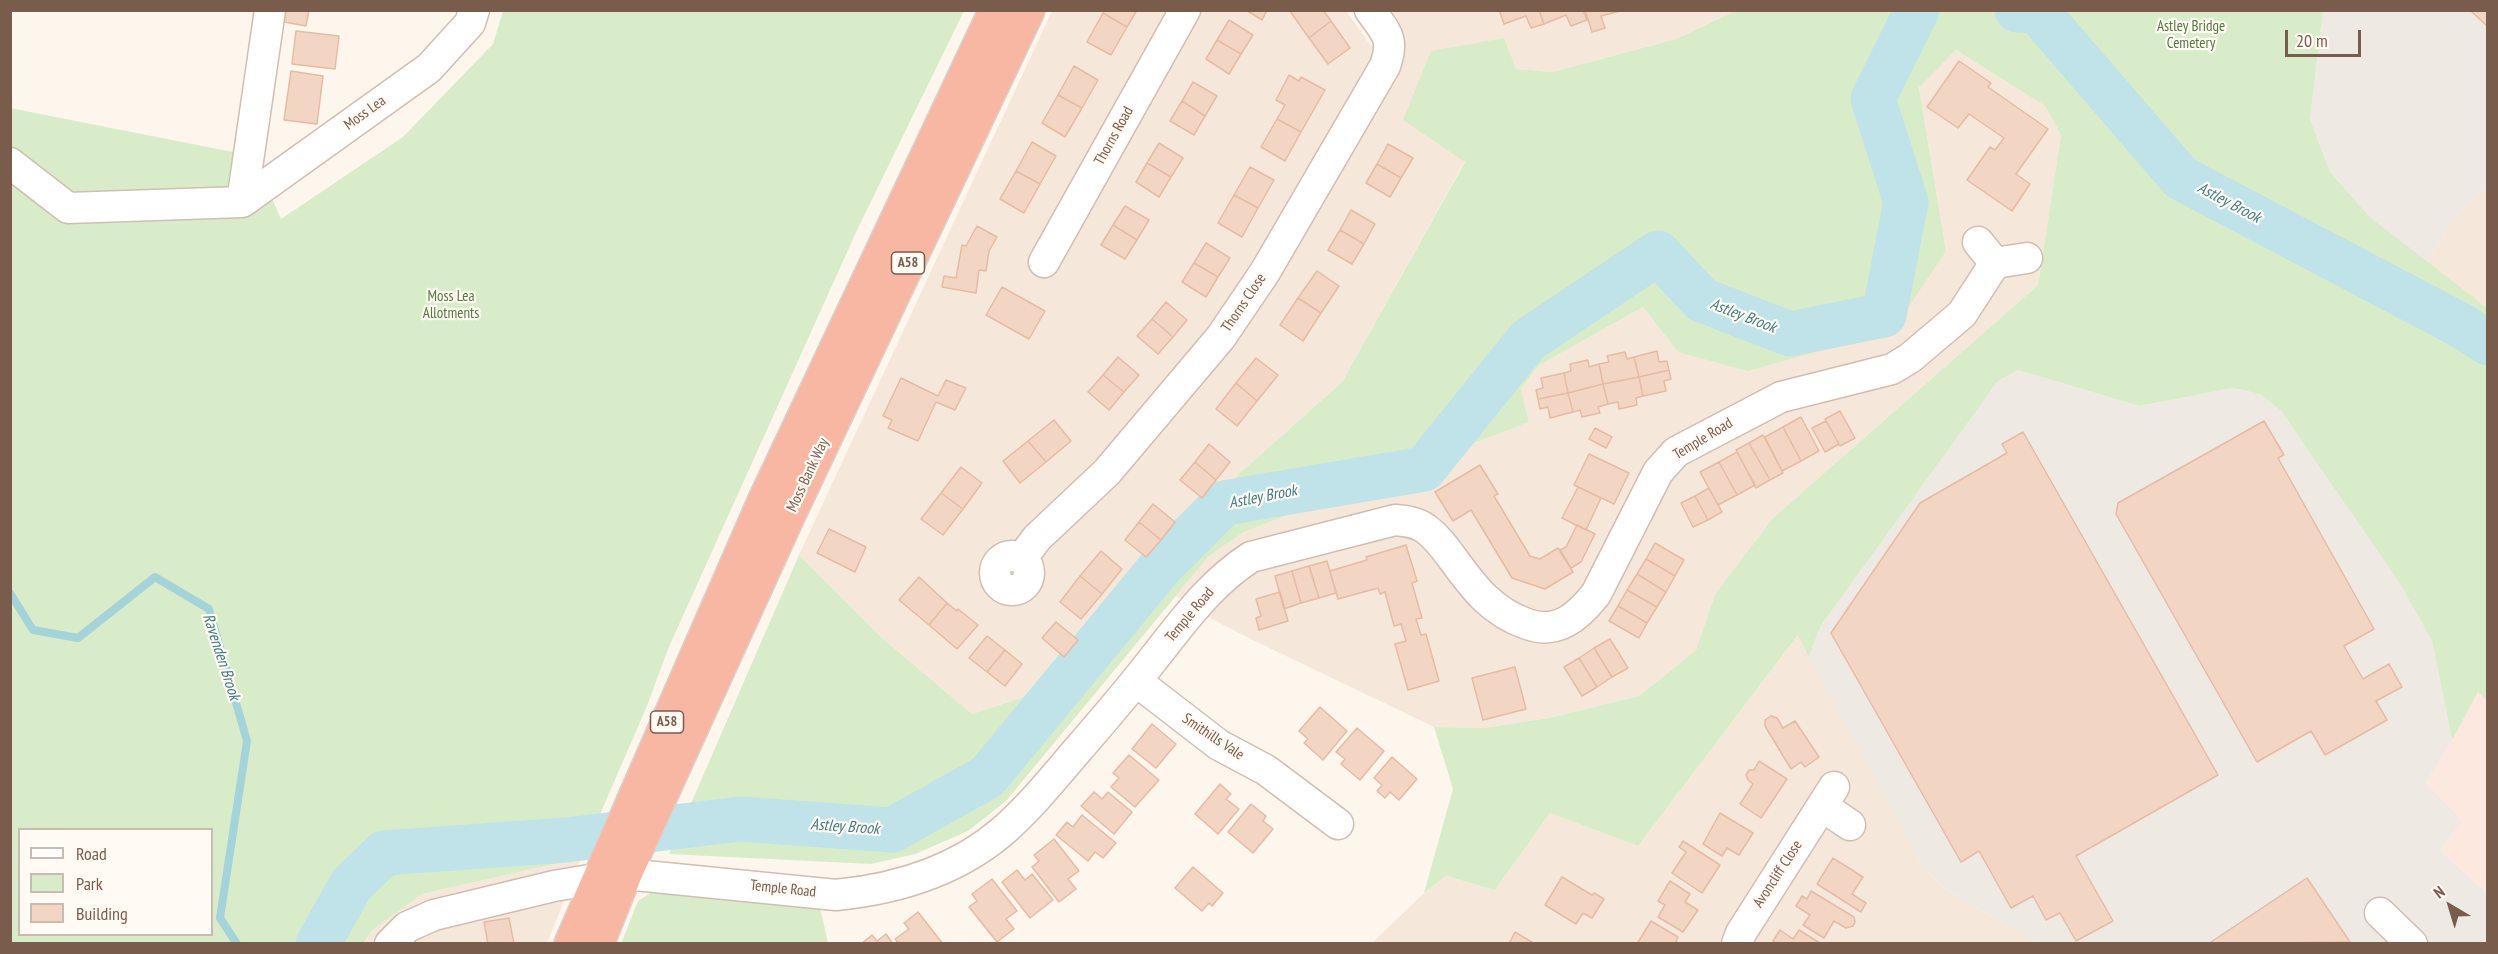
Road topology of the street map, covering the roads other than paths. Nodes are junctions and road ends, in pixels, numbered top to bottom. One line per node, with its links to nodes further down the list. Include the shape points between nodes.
1 (270, 10): 8 (street)
2 (474, 10): 8 (street, Moss Lea, via 470,23 429,68)
3 (996, 10): 15 (highway, Moss Bank Way / A58, via 764,502)
4 (1028, 10): 15 (highway, Moss Bank Way / A58, via 789,516)
5 (1185, 10): 10 (street, Thorns Road)
6 (1370, 10): 11 (street, Thorns Close, via 1390,39 1385,66 1265,272 1221,337 1107,472 1037,538)
7 (10, 163): 8 (street, via 68,208)
8 (242, 202)
9 (2026, 258): 12 (street, Temple Road, via 1986,253 1962,314 1892,369 1781,397 1676,452 1658,472 1596,594 1585,608 1555,627 1540,629 1508,618 1489,603 1437,538 1424,527 1395,520 1251,557 1205,594)
10 (1043, 262)
11 (1022, 558)
12 (1136, 681): 13 (street, Smithills Vale, via 1220,745 1266,770); 15 (street, Temple Road, via 1002,832 958,861 906,883 836,895)
13 (1322, 822)
14 (1850, 825): 20 (street, Avoncliff Close, via 1828,796)
15 (612, 876): 17 (street, Temple Road, via 434,915 407,927); 18 (highway, Moss Bank Way / A58); 19 (highway, Moss Bank Way / A58)
16 (2380, 913): 21 (street)
17 (390, 944)
18 (571, 944)
19 (597, 944)
20 (1737, 944)
21 (2412, 944)

